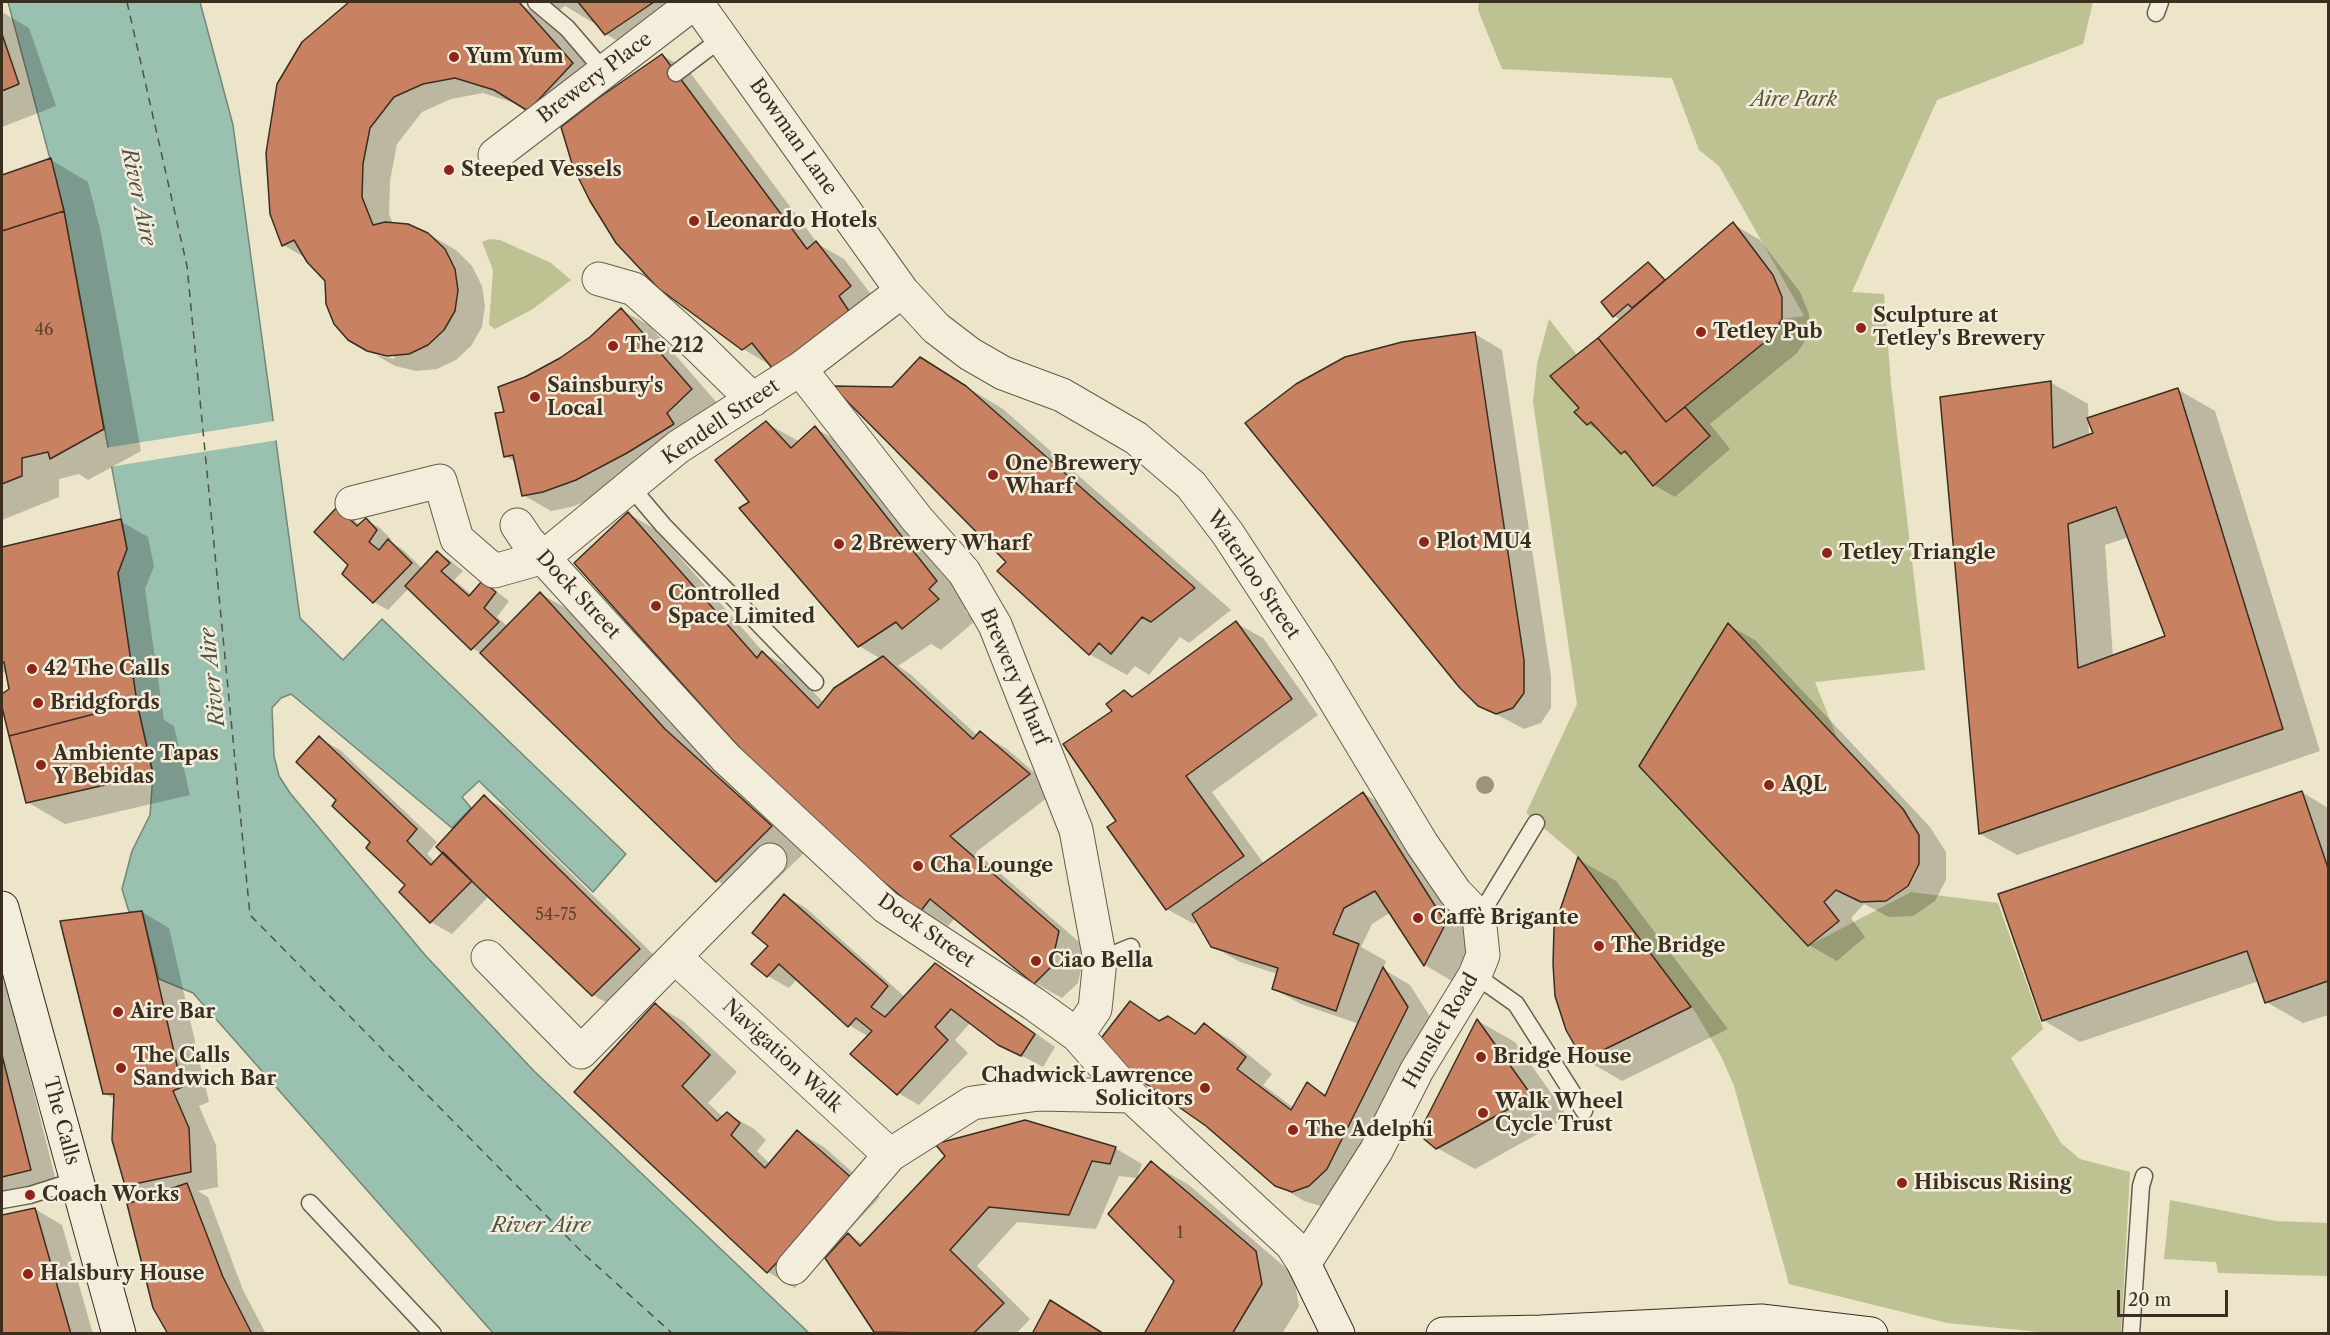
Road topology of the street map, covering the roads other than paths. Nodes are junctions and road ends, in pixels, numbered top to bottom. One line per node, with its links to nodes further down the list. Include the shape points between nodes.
1 (536, 2): 4 (lane, via 567,28)
2 (695, 2): 3 (street, Bowman Lane); 4 (street, Brewery Place)
3 (722, 38): 5 (lane); 8 (street, Bowman Lane)
4 (604, 71): 6 (street, Brewery Place)
5 (676, 73)
6 (495, 155)
7 (598, 279): 11 (street, via 634,289)
8 (902, 291): 9 (street, Bowman Lane); 10 (street, Kendell Street)
9 (936, 328): 20 (street, Waterloo Street, via 1003,373 1062,395 1136,438 1191,485 1317,670 1422,844 1455,892)
10 (800, 369): 11 (street, Kendell Street); 24 (street, Brewery Wharf, via 964,572 994,625 1076,830)
11 (753, 400): 12 (street, Kendell Street, via 718,419)
12 (630, 486): 15 (street, Kendell Street); 16 (lane)
13 (351, 502): 15 (street, via 440,481 457,539 494,571)
14 (517, 525): 15 (street, Dock Street)
15 (544, 557): 26 (street, Dock Street, via 726,758 886,907)
16 (815, 682)
17 (1536, 823): 20 (lane)
18 (770, 860): 23 (street)
19 (2, 908): 31 (street, The Calls)
20 (1479, 917): 25 (street, Hunslet Road, via 1483,955)
21 (1131, 947): 24 (lane)
22 (488, 957): 23 (street, via 581,1052)
23 (675, 957): 29 (street, Navigation Walk)
24 (1100, 960): 26 (street, Brewery Wharf, via 1095,1009)
25 (1475, 975): 28 (lane, via 1516,1004); 34 (street, Hunslet Road, via 1417,1070 1350,1195)
26 (1077, 1035): 27 (street, Dock Street)
27 (1131, 1096): 29 (street, via 1039,1094 972,1103); 34 (street, Dock Street, via 1292,1245)
28 (1584, 1111)
29 (890, 1155): 35 (street)
30 (2144, 1176): 42 (lane)
31 (77, 1180): 32 (lane); 37 (street, The Calls)
32 (2, 1200)
33 (310, 1203): 38 (lane)
34 (1304, 1264): 39 (street, Dock Street)
35 (793, 1268)
36 (1541, 1333): 40 (street); 41 (street, via 1761,1321)
37 (119, 1334)
38 (433, 1334)
39 (1338, 1334)
40 (1443, 1334)
41 (1871, 1334)
42 (2131, 1334)

